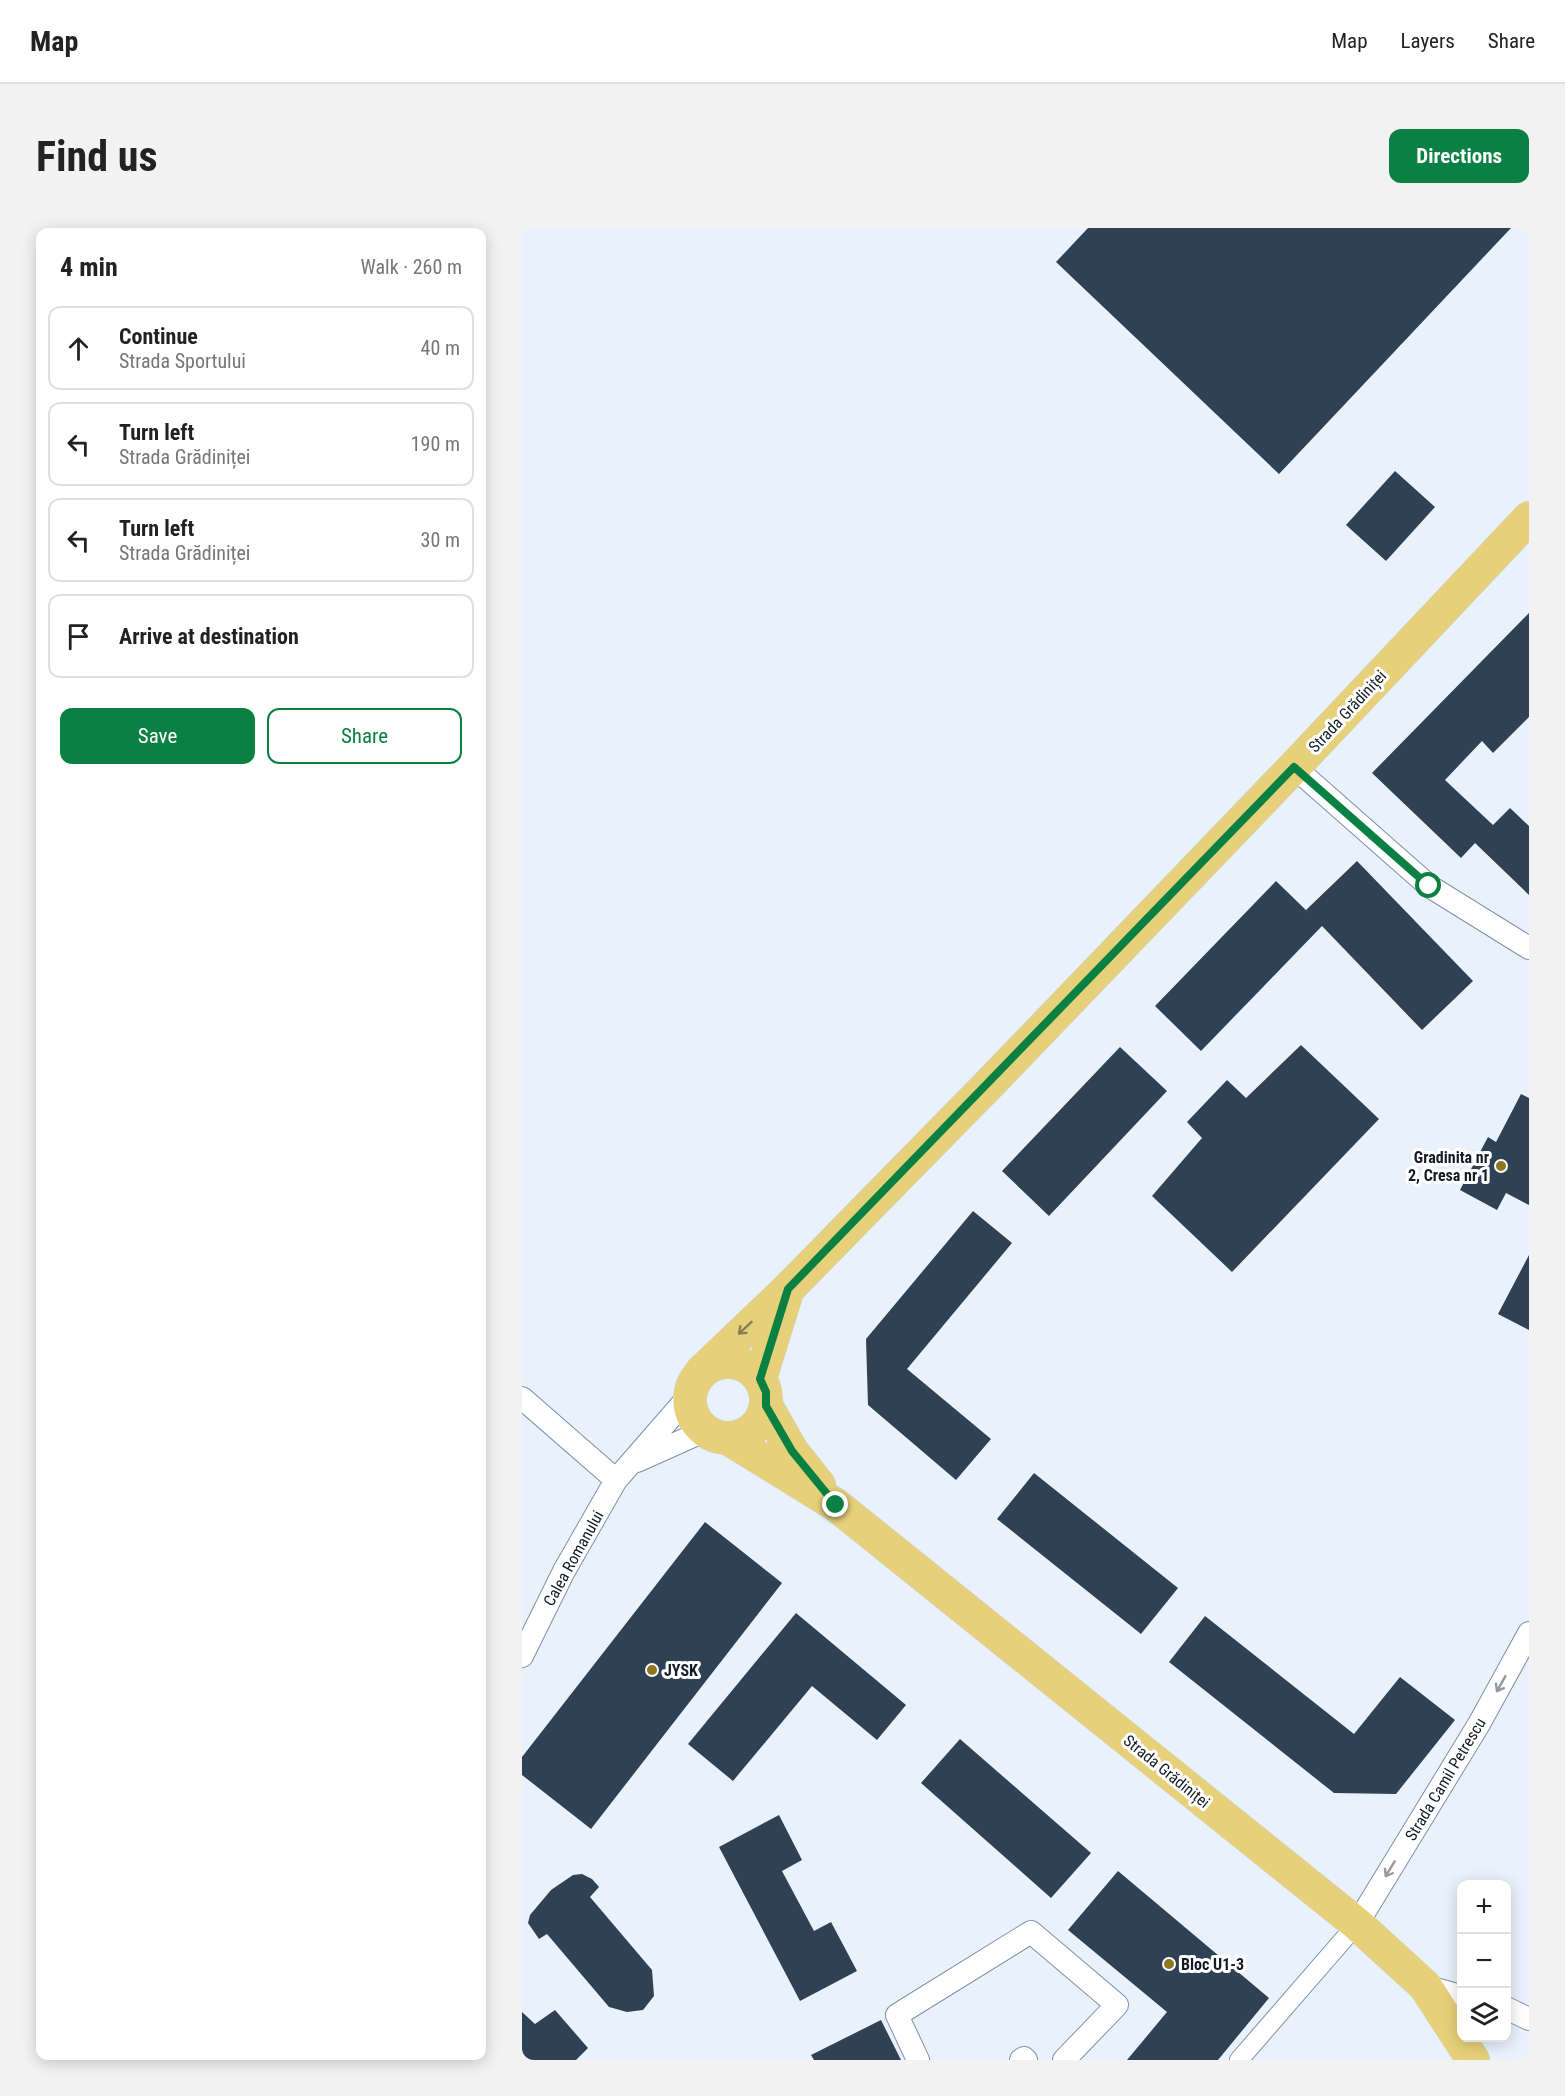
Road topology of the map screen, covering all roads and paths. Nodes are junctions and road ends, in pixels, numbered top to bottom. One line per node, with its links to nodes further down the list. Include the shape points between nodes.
1 (1529, 518): 2 (main road, Strada Grădiniței)
2 (1294, 767): 3 (street, via 1429,886); 4 (main road, Strada Grădiniței)
3 (1529, 948)
4 (788, 1289): 5 (main road, Strada Grădiniței, one-way to 5); 6 (main road, Strada Grădiniței)
5 (695, 1384): 6 (main road, via 713,1365 739,1363 751,1369); 8 (main road, via 693,1415); 9 (street, Calea Romanului)
6 (763, 1392): 8 (main road, via 762,1418 754,1429 742,1436); 10 (main road, Strada Grădiniței, via 792,1451)
7 (522, 1398): 9 (street)
8 (717, 1435): 9 (street); 10 (main road, Strada Grădiniței)
9 (623, 1472): 12 (street, Calea Romanului, via 564,1570)
10 (836, 1505): 13 (main road, Strada Grădiniței)
11 (1529, 1633): 13 (street, Strada Camil Petrescu, one-way to 13, via 1479,1724)
12 (522, 1656)
13 (1357, 1924): 14 (main road, Strada Grădiniței); 22 (street)
14 (1425, 1986): 15 (street); 23 (main road, Strada Grădiniței)
15 (1457, 1995)
16 (1511, 2010): 17 (street)
17 (1529, 2019)
18 (918, 2060): 21 (street, via 897,2014 1031,1932 1117,2005)
19 (1021, 2060): 20 (street)
20 (1026, 2060)
21 (1064, 2060)
22 (1239, 2060)
23 (1473, 2060)

